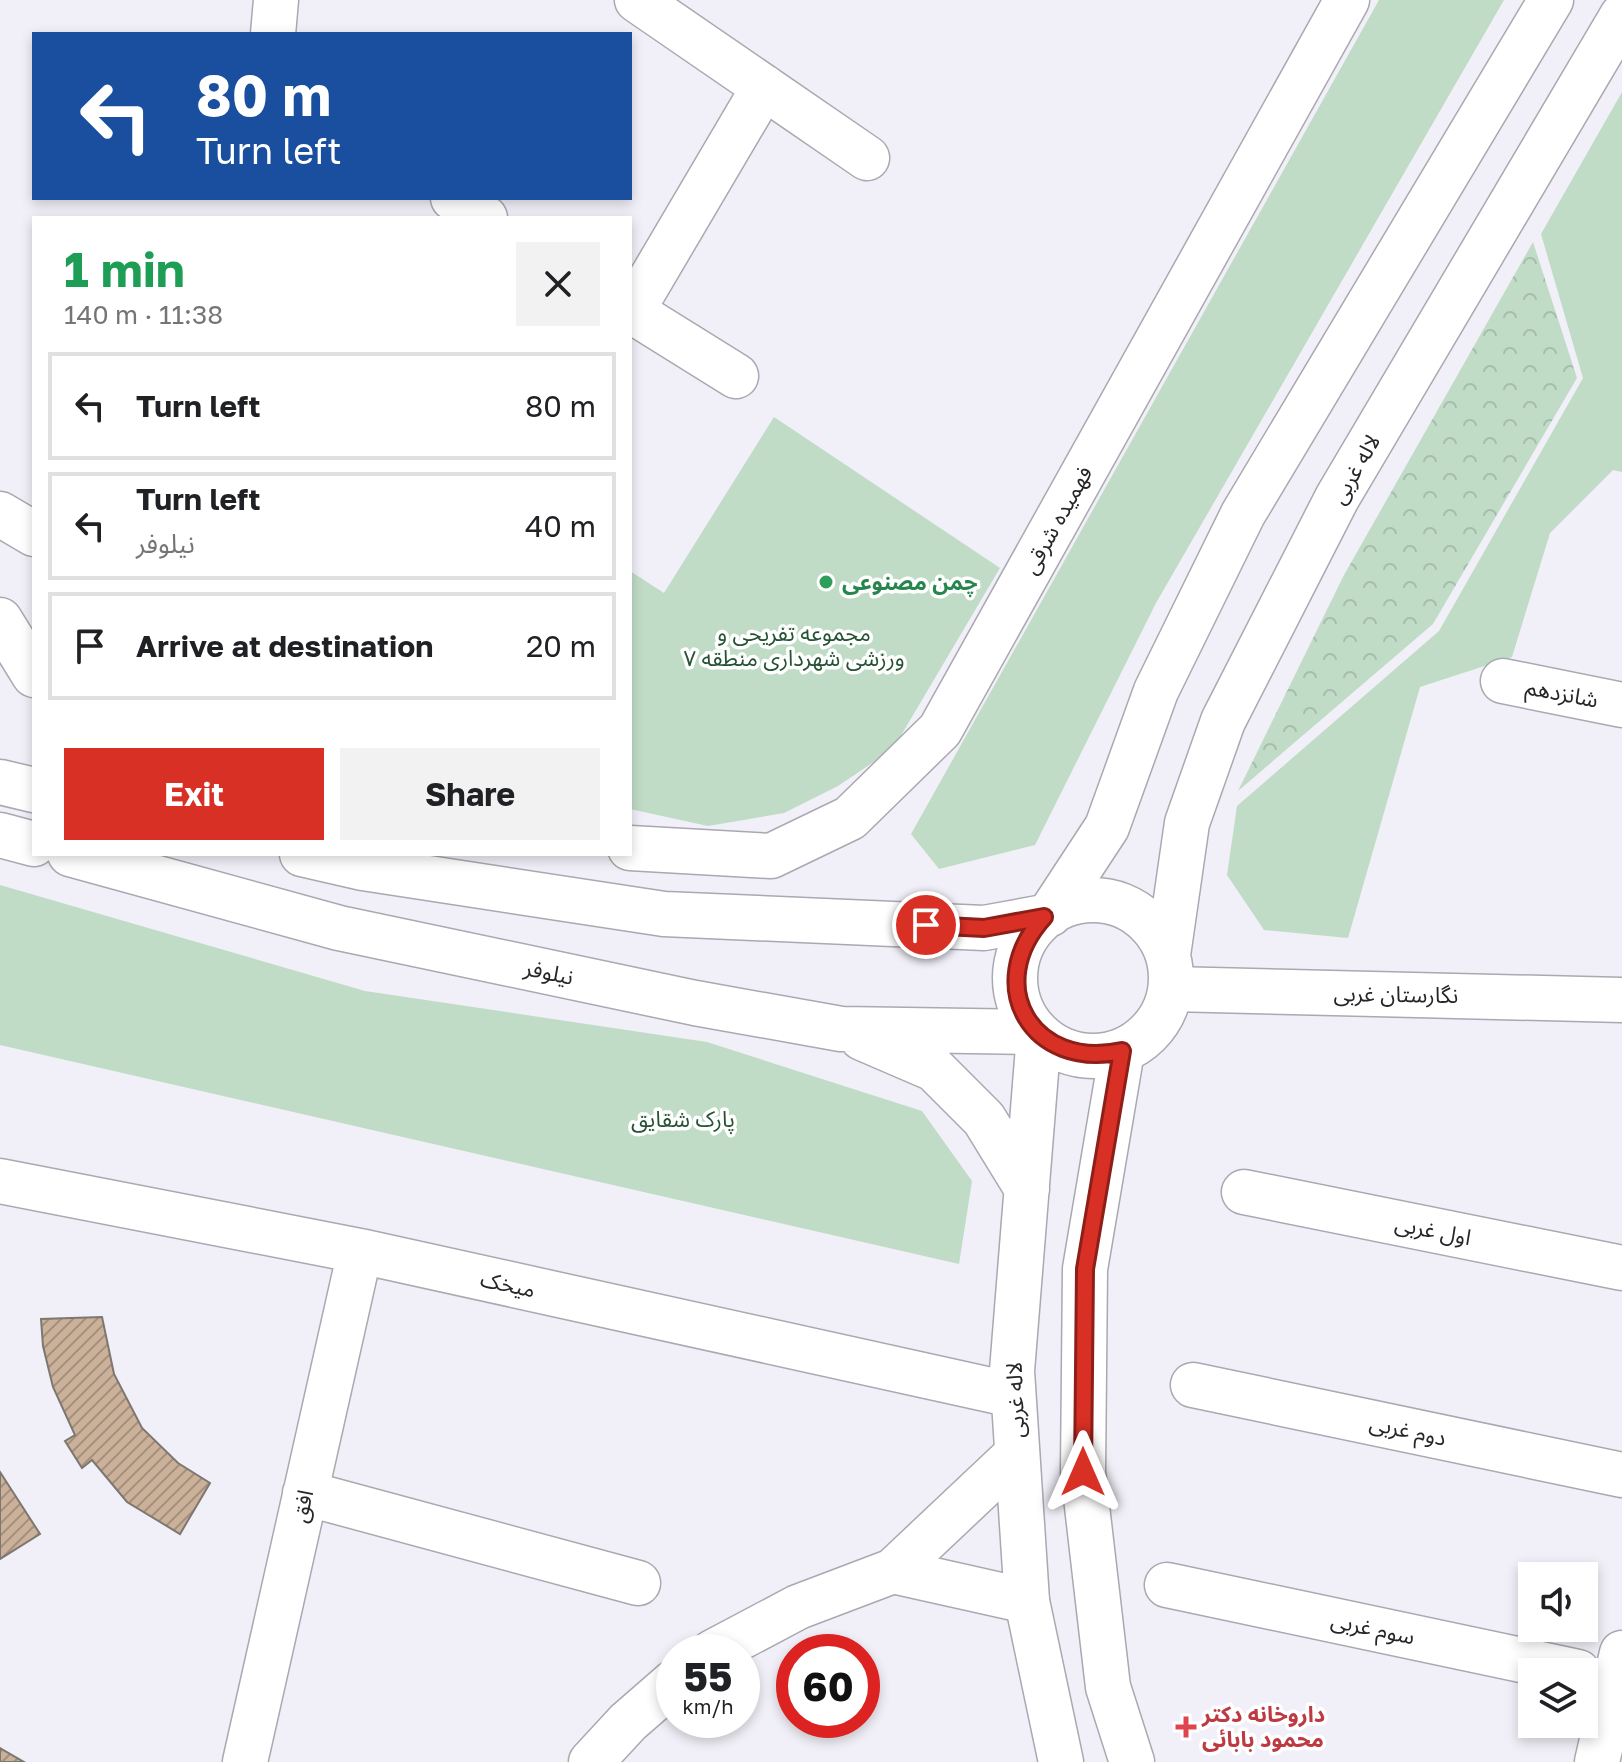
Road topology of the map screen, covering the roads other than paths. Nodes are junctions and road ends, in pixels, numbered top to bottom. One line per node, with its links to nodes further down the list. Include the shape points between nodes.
1 (276, 0): 6 (street)
2 (1347, 0): 22 (street, فهمیده شرقی, via 940,730 850,818 771,856)
3 (1551, 0): 25 (street, via 1243,514 1156,691 1107,827)
4 (646, 3): 7 (street)
5 (1622, 16): 26 (street, لاله غربی, via 1337,498 1223,721 1187,823)
6 (273, 32)
7 (764, 87): 8 (street); 11 (street)
8 (867, 158)
9 (456, 200): 10 (street)
10 (482, 216)
11 (632, 308)
12 (632, 311): 13 (street)
13 (736, 376)
14 (0, 514): 15 (street)
15 (32, 533)
16 (1503, 681): 17 (street, شانزدهم)
17 (1622, 705)
18 (0, 782): 19 (street)
19 (32, 790)
20 (0, 835): 21 (street)
21 (32, 843)
22 (632, 848)
23 (77, 856): 28 (street, نیلوفر, via 339,928)
24 (311, 856): 25 (street, via 664,914 984,928)
25 (1047, 915): 26 (street, via 1068,904 1117,903 1148,924); 29 (street, via 1028,935 1017,960 1015,987 1023,1012)
26 (1169, 972): 27 (street, نگارستان غربی); 30 (street, via 1155,1026)
27 (1622, 1000)
28 (841, 1029): 29 (street, نیلوفر); 32 (street, via 934,1069 984,1119)
29 (1038, 1033): 30 (street, via 1078,1054); 32 (street, لاله غربی)
30 (1122, 1051): 51 (street, via 1085,1269 1083,1472 1108,1687)
31 (0, 1181): 34 (street, میخک)
32 (1027, 1189): 37 (street, لاله غربی)
33 (1244, 1192): 35 (street, اول غربی)
34 (360, 1251): 37 (street, میخک); 40 (street, افق)
35 (1622, 1268)
36 (1193, 1385): 39 (street, دوم غربی)
37 (1013, 1395): 38 (street, لاله غربی)
38 (1017, 1454): 41 (street); 44 (street, لاله غربی)
39 (1622, 1475)
40 (305, 1493): 42 (street); 48 (street, افق)
41 (893, 1571): 44 (street); 45 (street, via 798,1607)
42 (638, 1583)
43 (1167, 1585): 46 (street, سوم غربی)
44 (1027, 1601): 50 (street, لاله غربی)
45 (747, 1634)
46 (1600, 1670): 52 (street)
47 (656, 1698): 49 (street)
48 (257, 1759)
49 (591, 1762)
50 (1061, 1762)
51 (1132, 1762)
52 (1597, 1762)

